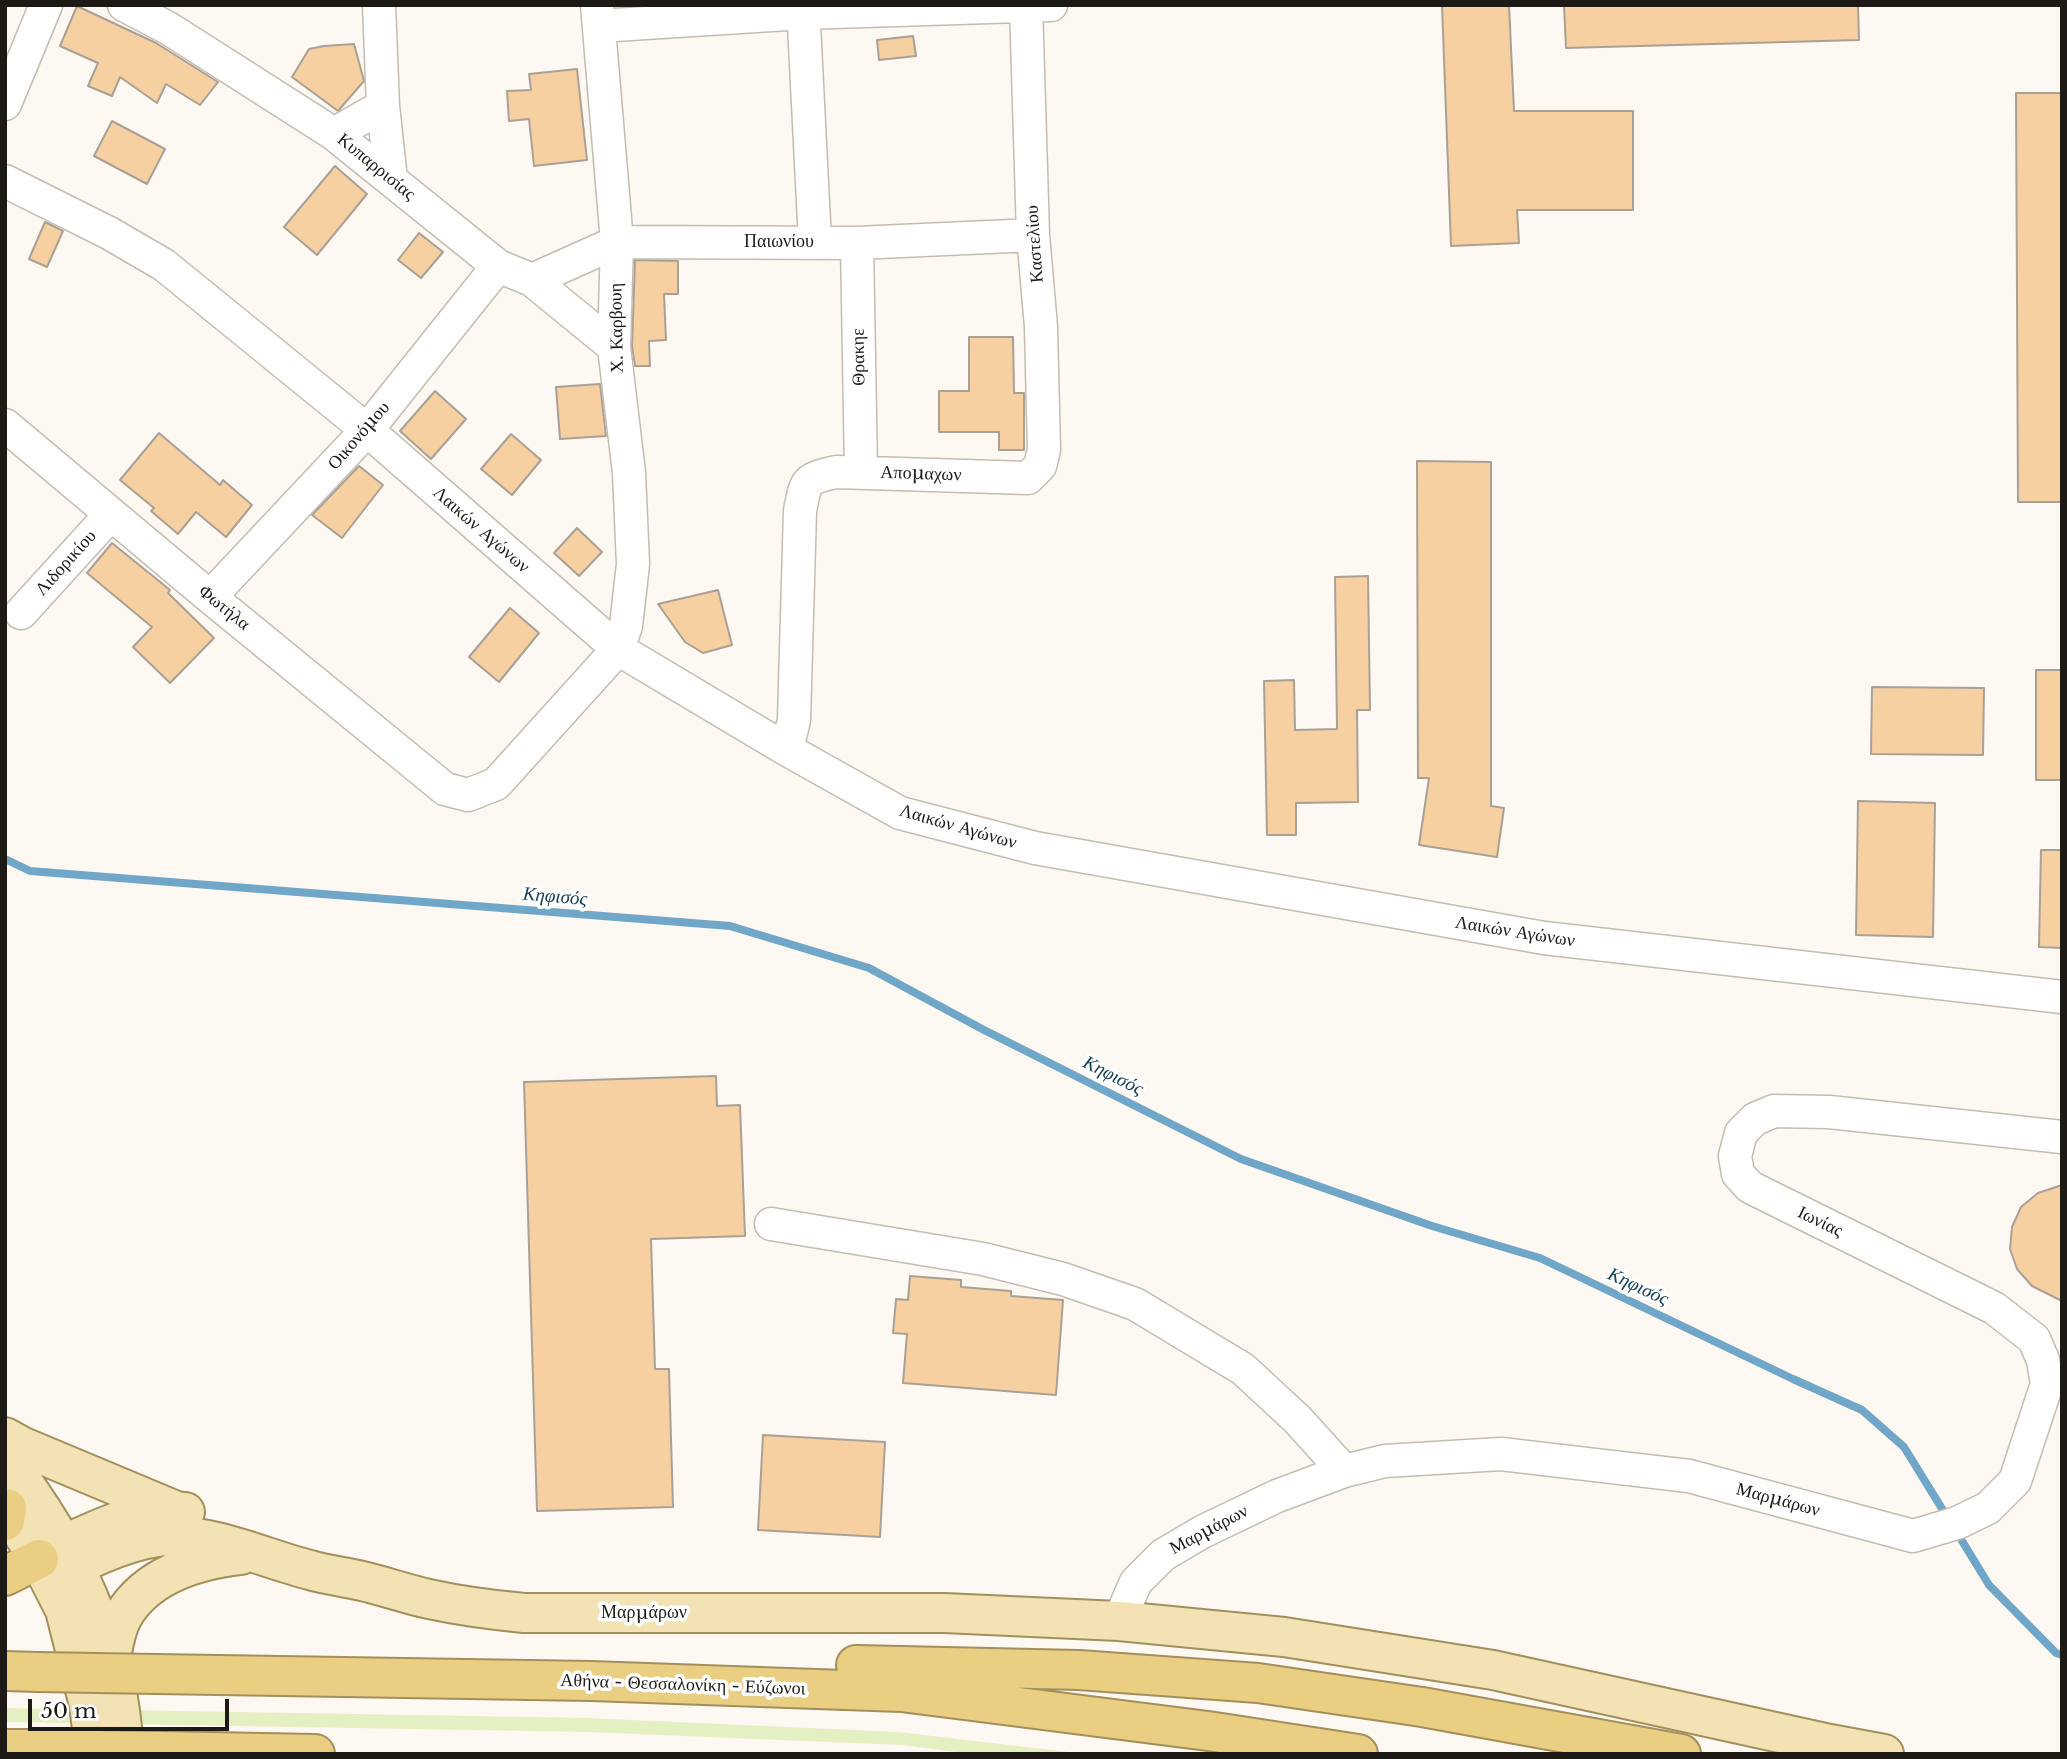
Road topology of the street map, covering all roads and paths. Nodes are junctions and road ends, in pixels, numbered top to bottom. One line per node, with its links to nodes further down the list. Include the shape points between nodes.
1 (47, 5): 8 (street)
2 (124, 5): 6 (street, Κυπαρρισίας)
3 (379, 5): 9 (street)
4 (1034, 6): 5 (street); 13 (street, Καστελίου)
5 (803, 9): 7 (street); 15 (street)
6 (167, 16): 10 (street, Κυπαρρισίας)
7 (598, 16): 14 (street, Χ. Καρβουη)
8 (5, 104)
9 (383, 106): 10 (street); 11 (street)
10 (334, 134): 11 (street, Κυπαρρισίας)
11 (391, 180): 17 (street, Κυπαρρισίας)
12 (5, 181): 21 (street, Λαικών Αγώνων, via 164,265)
13 (1033, 235): 16 (street, Παιωνίου); 23 (street, Καστελίου, via 1044,450 1040,466)
14 (617, 242): 15 (street, Παιωνίου); 18 (street, Παιωνίου); 19 (street, Χ. Καρβουη)
15 (815, 242): 16 (street, Παιωνίου)
16 (857, 243): 22 (street, Θρακηε)
17 (498, 266): 18 (street, Κυπαρρισίας); 21 (street, Οικονόμου)
18 (532, 280): 19 (street, Κυπαρρισίας)
19 (614, 347): 27 (street, Χ. Καρβουη, via 629,473 633,564 626,626)
20 (5, 425): 24 (street, Φωτήλα)
21 (367, 430): 25 (street, Οικονόμου); 27 (street, Λαικών Αγώνων)
22 (861, 472): 23 (street, Απομαχων); 28 (street, Απομαχων, via 813,477 805,487 800,511 794,720)
23 (1028, 478)
24 (111, 513): 25 (street, Φωτήλα); 26 (street, Λιδορικίου)
25 (210, 597): 27 (street, Φωτήλα, via 444,789 468,795 496,784)
26 (21, 613)
27 (618, 649): 28 (street, Λαικών Αγώνων)
28 (783, 748): 29 (street, Λαικών Αγώνων, via 900,813 1035,848 1544,938)
29 (2062, 997)
30 (2062, 1137): 37 (street, Ιωνίας, via 1829,1112 1774,1111 1755,1119 1741,1133 1735,1156 1738,1174 1750,1187 1994,1308 2034,1339 2043,1360 2047,1384 2015,1481 1988,1508)
31 (771, 1224): 34 (street, via 983,1259 1063,1279 1135,1304 1243,1369)
32 (5, 1437): 35 (main road)
33 (5, 1458): 39 (main road)
34 (1345, 1471): 37 (street, Μαρμάρων, via 1385,1461 1500,1454 1689,1476); 42 (street, Μαρμάρων, via 1202,1531 1163,1555 1136,1581)
35 (176, 1510): 39 (main road, Μαρμάρων, via 124,1518); 41 (main road, Μαρμάρων, via 265,1530 316,1551)
36 (6, 1512): 39 (main road)
37 (1913, 1536)
38 (257, 1553): 39 (main road, Μαρμάρων, via 216,1541 172,1536); 41 (main road, Μαρμάρων); 43 (main road, via 193,1564 156,1582 124,1615)
39 (57, 1562): 40 (highway); 43 (main road, via 90,1598); 49 (main road, via 89,1705)
40 (5, 1576)
41 (361, 1581): 42 (main road, Μαρμάρων, via 427,1599 524,1613 944,1613)
42 (1119, 1621): 53 (main road, via 1284,1637 1493,1670)
43 (110, 1663): 47 (main road)
44 (21, 1672): 45 (highway, Αθήνα - Θεσσαλονίκη - Εύζωνοι, bridge)
45 (591, 1681): 51 (highway, Αθήνα - Θεσσαλονίκη - Εύζωνοι, via 901,1692); 52 (highway, via 780,1663 1079,1670 1258,1683)
46 (19, 1749): 47 (highway, bridge)
47 (141, 1752): 48 (highway)
48 (219, 1753): 50 (highway)
49 (95, 1754)
50 (315, 1754)
51 (1358, 1754)
52 (1681, 1754)
53 (1884, 1754)

